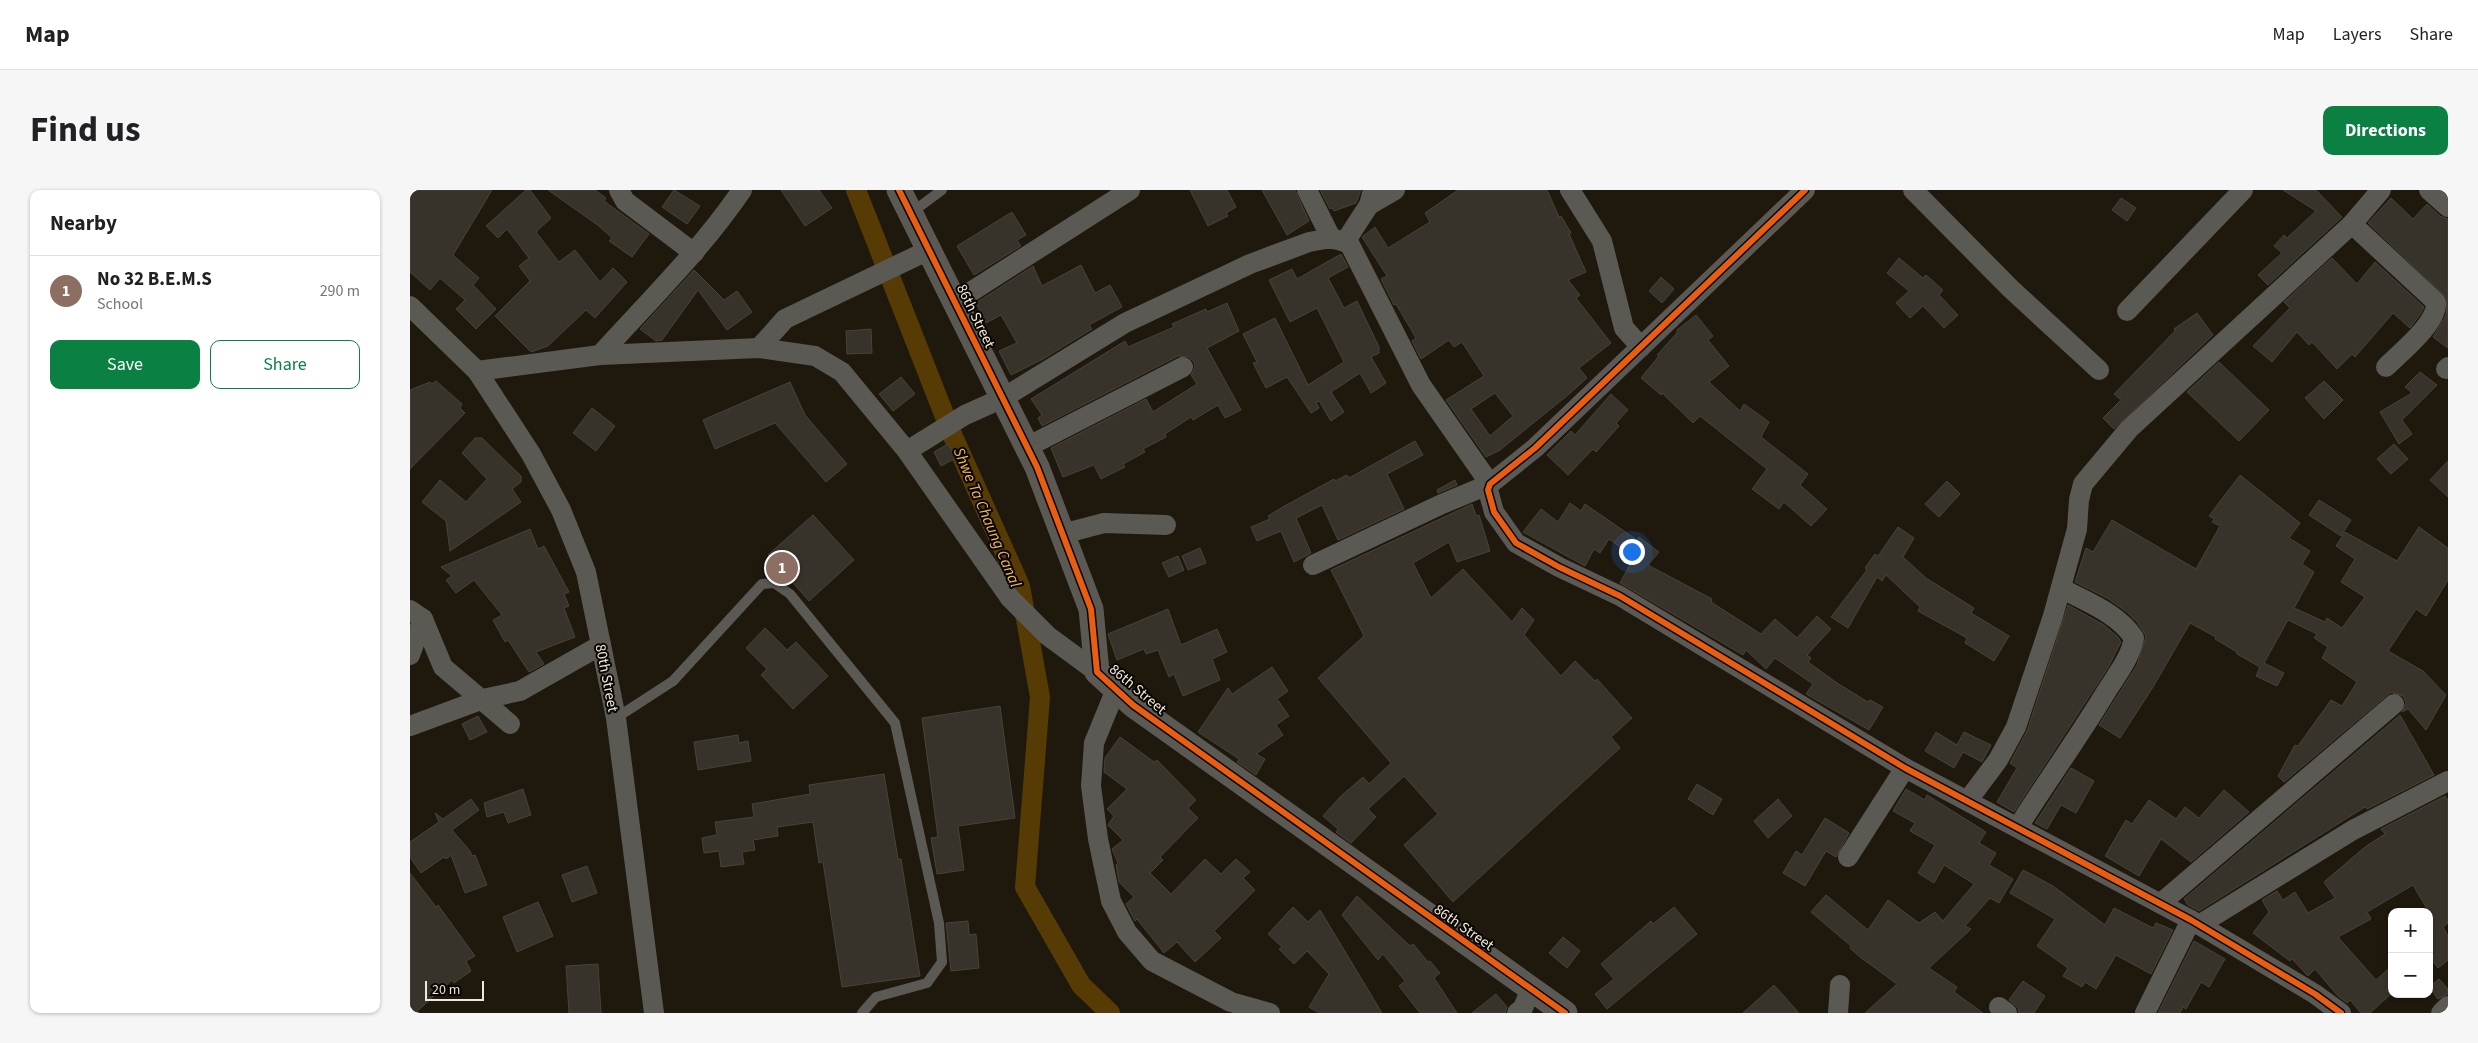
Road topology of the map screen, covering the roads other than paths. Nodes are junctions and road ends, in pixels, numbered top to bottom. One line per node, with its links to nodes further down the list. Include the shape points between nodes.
1 (619, 190): 19 (street, via 625,201)
2 (742, 190): 19 (street)
3 (899, 190): 16 (street, 86th Street)
4 (942, 190): 16 (lane)
5 (1130, 190): 21 (street)
6 (1307, 190): 18 (street)
7 (1395, 190): 14 (street)
8 (1570, 190): 24 (street, via 1602,241 1624,328)
9 (1805, 190): 24 (street)
10 (1913, 190): 29 (street, via 2011,289)
11 (2243, 190): 23 (street)
12 (2381, 190): 17 (street)
13 (2429, 190): 15 (street)
14 (1371, 197): 18 (street)
15 (2448, 207)
16 (910, 213): 20 (street, 86th Street)
17 (2352, 224): 27 (street, via 2436,302 2437,311 2432,320); 38 (street, via 2129,429 2098,465 2083,484 2077,529)
18 (1338, 240): 31 (street, via 1309,242 1250,264 1125,323); 34 (street, via 1349,243 1421,385)
19 (694, 253): 26 (street)
20 (920, 254): 21 (street, 86th Street); 25 (street, via 785,320)
21 (955, 302): 31 (street, 86th Street)
22 (410, 306): 30 (street, 80th Street)
23 (2127, 311)
24 (1641, 347): 34 (street, via 1535,448)
25 (759, 348): 26 (street); 33 (street, via 815,356 842,372)
26 (600, 355): 30 (street)
27 (2386, 367)
28 (1183, 368): 32 (street)
29 (2099, 370)
30 (477, 371): 40 (street, 80th Street, via 532,454 561,510 586,572)
31 (1002, 398): 32 (street, 86th Street); 33 (street, via 965,415)
32 (1027, 447): 36 (street, 86th Street)
33 (907, 451): 42 (street, via 1010,598 1048,636)
34 (1490, 484): 37 (street); 49 (street, via 1488,490 1494,512 1516,543 1620,596)
35 (1166, 525): 36 (street, via 1104,523)
36 (1062, 534): 42 (street, 86th Street, via 1091,609)
37 (1313, 565)
38 (2060, 588): 51 (street, via 2016,727 1998,760); 52 (street, via 2114,617 2134,638 2125,663)
39 (417, 614): 41 (street); 44 (street, via 443,667)
40 (601, 645): 44 (street, via 520,691); 46 (street, 80th Street)
41 (410, 654)
42 (1097, 672): 43 (street, 86th Street)
43 (1116, 689): 57 (street, 86th Street, via 1132,705); 61 (street, via 1094,743 1091,786 1111,902 1127,932 1152,961 1231,1002)
44 (483, 699): 47 (street); 48 (street)
45 (2394, 704): 54 (street)
46 (616, 718): 59 (street, 80th Street); 60 (lane, via 673,681 762,584 774,583 790,594 831,641 895,723 939,923 942,962 934,975 927,983 876,997)
47 (510, 724)
48 (410, 726)
49 (1905, 768): 51 (street); 53 (street)
50 (2448, 781): 55 (street, via 2354,830)
51 (1968, 800): 52 (street)
52 (2018, 826): 54 (street)
53 (1848, 857)
54 (2161, 903): 55 (street)
55 (2195, 922): 65 (street); 66 (street)
56 (1840, 985): 64 (street)
57 (1531, 989): 62 (street); 63 (street, 86th Street)
58 (2448, 1006): 67 (street)
59 (654, 1013)
60 (862, 1013)
61 (1270, 1013)
62 (1517, 1013)
63 (1565, 1013)
64 (1838, 1013)
65 (2145, 1013)
66 (2341, 1013)
67 (2441, 1013)

